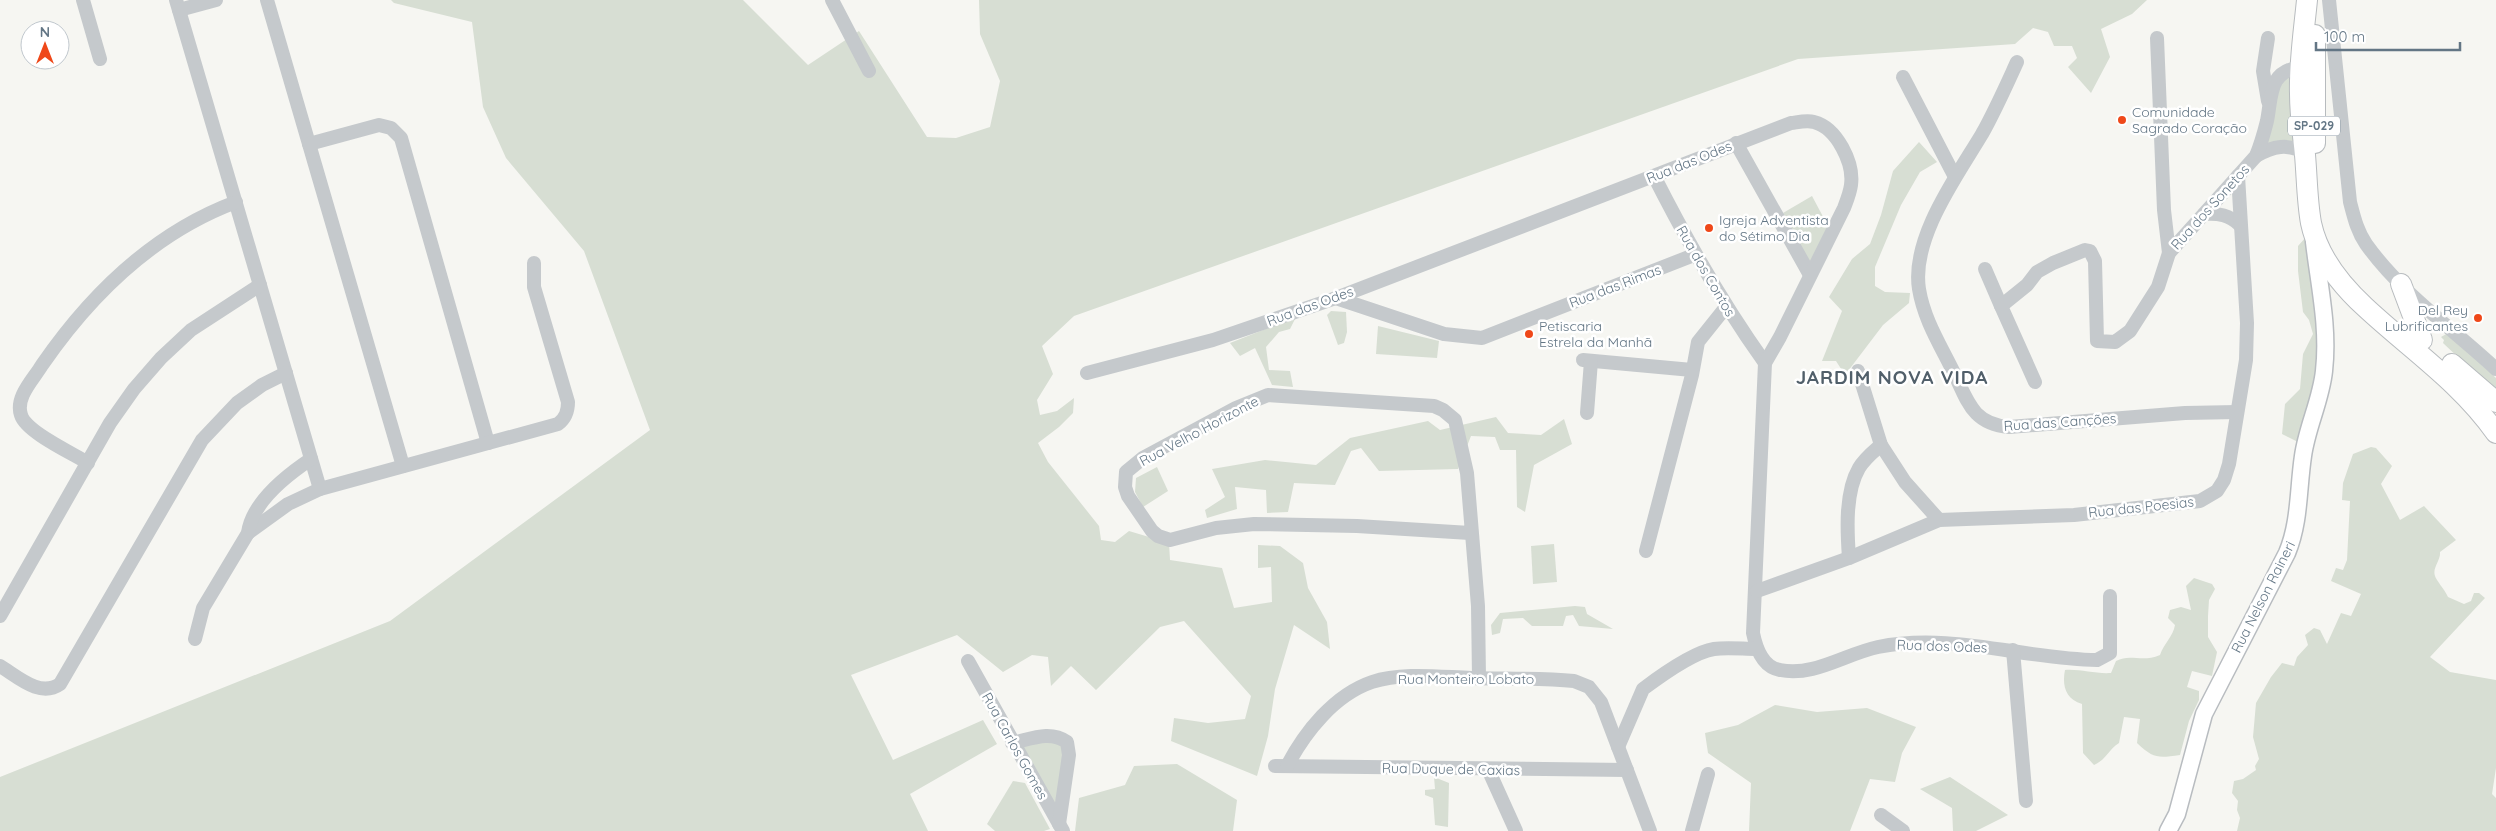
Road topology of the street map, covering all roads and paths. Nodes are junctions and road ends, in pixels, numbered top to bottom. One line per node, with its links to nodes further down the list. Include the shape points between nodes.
1 (83, 0): 11 (street)
2 (216, 0): 8 (street)
3 (267, 0): 19 (street)
4 (832, 0): 14 (street)
5 (2307, 0): 13 (highway, SP-029, via 2303,45)
6 (2317, 0): 17 (highway, SP-029)
7 (2329, 0): 35 (street, via 2350,202 2356,225 2366,244)
8 (178, 5): 25 (street)
9 (2158, 38): 29 (street, via 2164,210)
10 (2268, 38): 16 (street, Rua dos Sonetos, via 2263,71)
11 (100, 59)
12 (2017, 62): 24 (street, Rua das Canções, via 1982,133)
13 (2294, 68): 16 (street, Rua dos Sonetos, via 2272,89); 17 (highway, via 2308,77); 20 (highway, SP-029)
14 (869, 71)
15 (1903, 77): 24 (street)
16 (2268, 100): 21 (street, Rua dos Sonetos, via 2263,137)
17 (2314, 133): 41 (highway, SP-029, via 2320,209 2332,250 2361,291)
18 (1736, 143): 22 (street, Rua das Odes); 33 (street); 33 (street, Rua das Odes, via 1791,123 1813,122 1828,128 1845,154 1851,174 1848,196)
19 (310, 144): 53 (street, via 379,126 391,128 401,138); 57 (street)
20 (2305, 153): 21 (street, via 2295,147 2280,146); 27 (highway, SP-029)
21 (2256, 156): 23 (street, Rua dos Sonetos)
22 (1654, 176): 30 (street, Rua dos Contos); 38 (street, Rua das Odes)
23 (2238, 176): 26 (street, Rua dos Sonetos); 28 (street, Rua das Poesias)
24 (1955, 177): 50 (street, Rua das Canções, via 1920,257 1919,289 1931,329 1970,408 1980,418 1996,426 2032,427 2185,413)
25 (236, 202): 36 (street); 56 (street, via 168,237 117,276 75,320 22,396 20,413 27,426)
26 (2204, 214): 28 (street, via 2223,214); 29 (street, Rua dos Sonetos)
27 (2311, 223): 34 (highway, SP-029); 37 (main road, Rua Nelson Raineri)
28 (2240, 225): 50 (street, Rua das Poesias, via 2247,322 2246,360)
29 (2169, 253): 39 (street, Rua dos Sonetos, via 2158,287 2136,323 2116,342 2098,341 2095,261 2090,251 2080,251 2041,268 2027,285)
30 (1694, 255): 38 (street, Rua das Rimas, via 1482,338 1444,334); 40 (street, Rua dos Contos)
31 (534, 263): 53 (street, via 534,287 568,402 567,413 558,424)
32 (1985, 269): 39 (street)
33 (1810, 275): 42 (street, Rua das Odes)
34 (2338, 280): 37 (main road); 52 (highway, SP-029, via 2372,314 2457,386)
35 (2401, 284): 41 (highway); 43 (street)
36 (260, 285): 46 (street); 56 (street, via 191,330 161,358 122,406)
37 (2322, 294): 86 (main road, Rua Nelson Raineri, via 2324,371 2303,455 2292,541 2204,714 2177,814)
38 (1336, 298): 47 (street, Rua das Odes, via 1213,340)
39 (2001, 306): 48 (street)
40 (1726, 307): 42 (street, Rua dos Contos); 44 (street, via 1698,342)
41 (2422, 340): 49 (highway, SP-029)
42 (1765, 363): 64 (street, Rua das Odes)
43 (2496, 369)
44 (1692, 370): 51 (street, via 1587,361); 62 (street)
45 (1858, 370): 54 (street)
46 (286, 373): 55 (street); 71 (street, via 237,403 202,440 60,684 52,688 38,688)
47 (1087, 373)
48 (2035, 382)
49 (2496, 402)
50 (2237, 412): 59 (street, Rua das Poesias, via 2224,480 2217,491 2200,501 2074,514)
51 (1587, 413)
52 (2496, 433)
53 (488, 443): 57 (street)
54 (1881, 445): 59 (street, via 1904,482); 63 (street, via 1866,458 1854,482 1849,516)
55 (311, 459): 58 (street); 60 (street, via 290,474 269,496 249,523)
56 (88, 463): 66 (street)
57 (403, 466): 58 (street)
58 (320, 489): 60 (street, via 288,504)
59 (1939, 520): 63 (street, Rua das Poesias)
60 (248, 533): 67 (street, via 203,608)
61 (1470, 533): 61 (street, Rua Velho Horizonte, via 1467,473 1460,433 1456,420 1434,406 1268,395 1236,408 1143,458 1124,476 1128,496 1143,520 1158,536 1170,540 1210,529 1254,524); 72 (street, Rua Velho Horizonte, via 1478,606)
62 (1646, 551)
63 (1849, 558): 64 (street, Rua das Poesias)
64 (1757, 591): 68 (street)
65 (2110, 596): 69 (street, Rua dos Odes, via 2108,656 2087,660)
66 (0, 616)
67 (195, 639)
68 (1756, 649): 69 (street, Rua dos Odes, via 1767,663 1778,670 1800,672 1890,645 1964,644); 74 (street, via 1709,650 1650,683 1643,689)
69 (2013, 650): 79 (street)
70 (968, 661): 73 (street, Rua Carlos Gomes)
71 (0, 666)
72 (1479, 678): 74 (street, Rua Monteiro Lobato, via 1582,683 1601,702); 75 (street, Rua Monteiro Lobato, via 1393,678 1370,683 1341,701 1312,727)
73 (1012, 743): 81 (street, Rua Carlos Gomes); 81 (street, via 1050,735 1067,742 1069,755)
74 (1618, 747): 77 (street, Rua Monteiro Lobato)
75 (1281, 766): 76 (street, Rua Duque de Caxias)
76 (1488, 770): 77 (street, Rua Duque de Caxias); 82 (street)
77 (1627, 770): 83 (street, Rua Monteiro Lobato)
78 (1708, 774): 84 (street)
79 (2026, 801)
80 (1881, 814): 85 (street)
81 (1061, 827)
82 (1516, 831)
83 (1650, 831)
84 (1692, 831)
85 (1903, 831)
86 (2168, 831)

